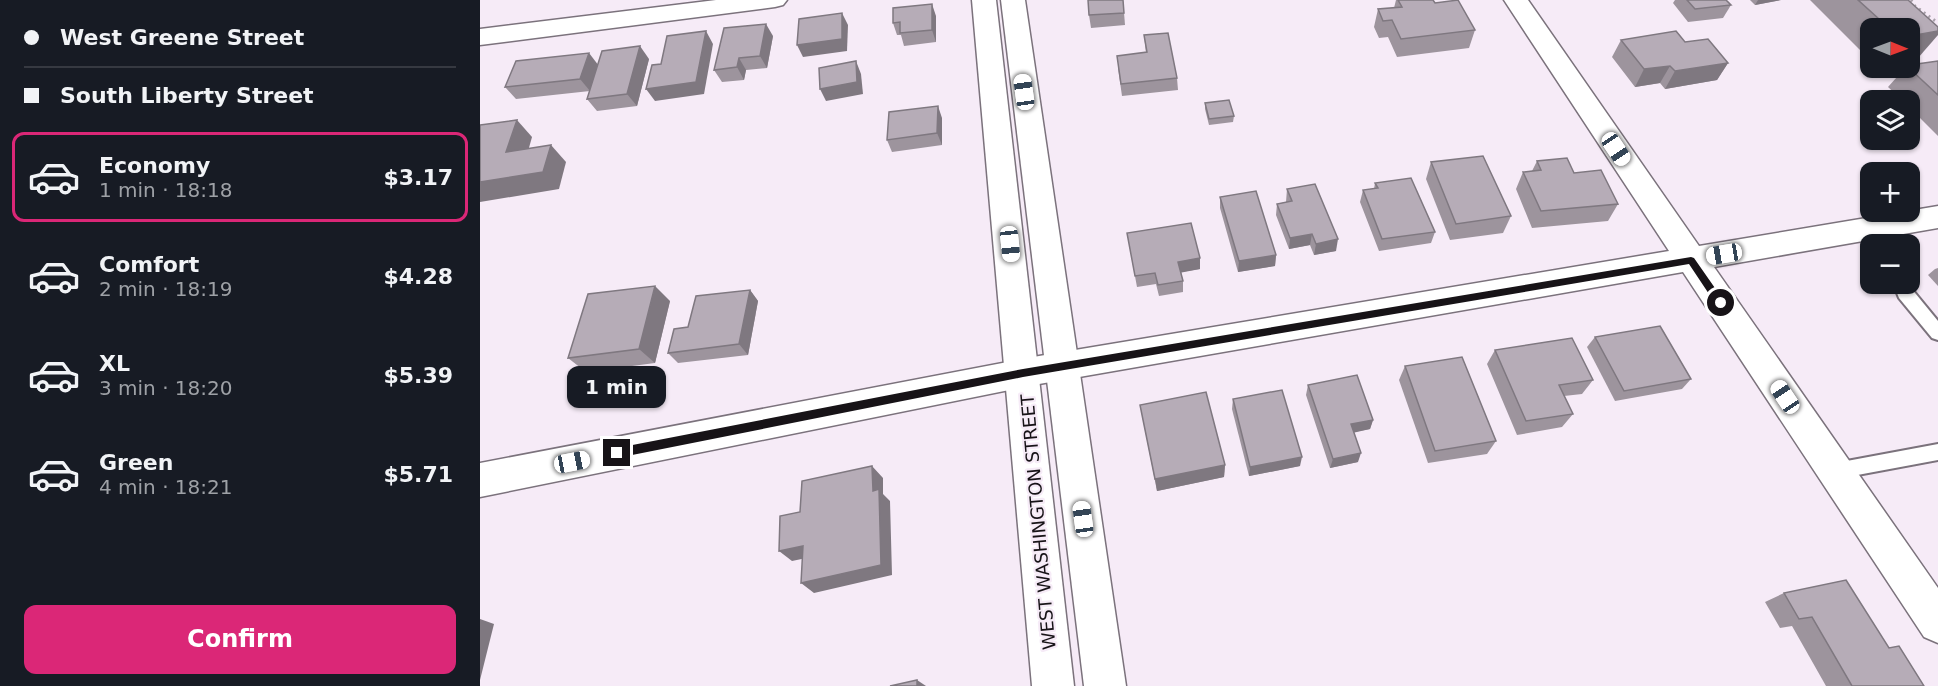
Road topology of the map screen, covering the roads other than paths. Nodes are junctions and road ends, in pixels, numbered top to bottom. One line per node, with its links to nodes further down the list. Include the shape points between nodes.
1 (775, 0): 5 (street)
2 (984, 0): 11 (street, WEST WASHINGTON STREET)
3 (1013, 0): 10 (street)
4 (1516, 0): 7 (street)
5 (480, 37)
6 (1935, 221): 7 (street)
7 (1691, 260): 10 (street); 13 (street)
8 (1906, 294): 9 (lane)
9 (1938, 333)
10 (1063, 366): 11 (street); 17 (street)
11 (1023, 373): 14 (street); 16 (street, WEST WASHINGTON STREET)
12 (1938, 452): 13 (lane)
13 (1836, 471): 15 (street)
14 (480, 480)
15 (1938, 623)
16 (1053, 686)
17 (1105, 686)

